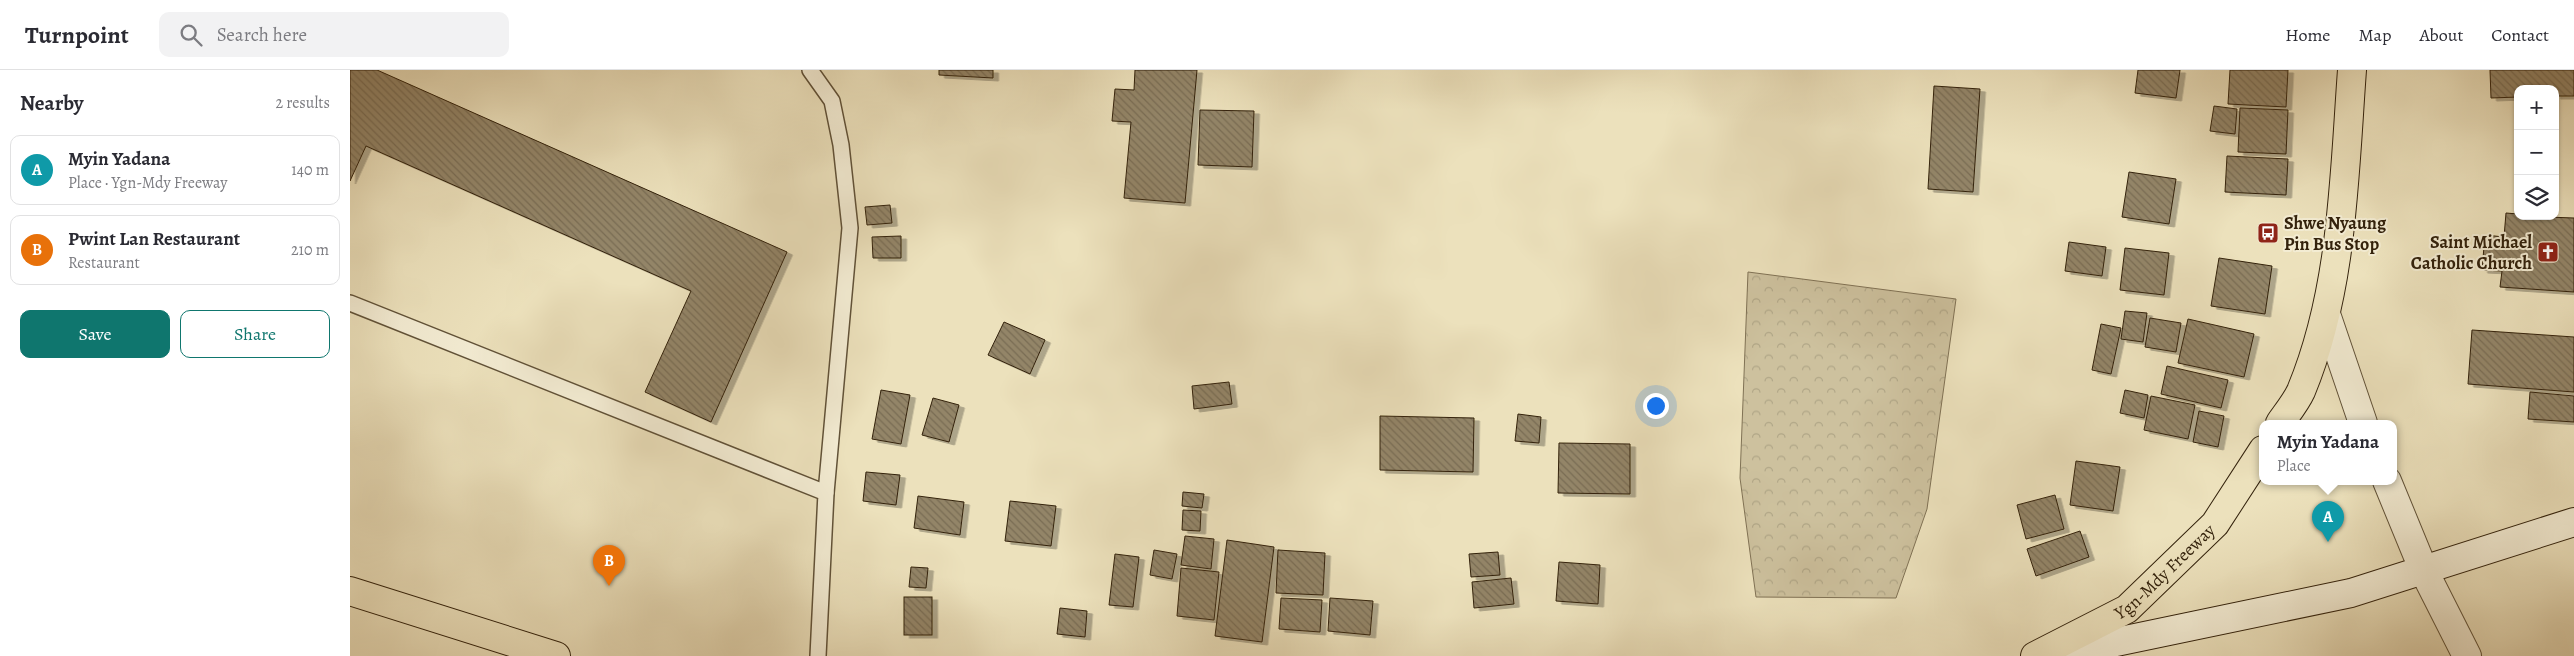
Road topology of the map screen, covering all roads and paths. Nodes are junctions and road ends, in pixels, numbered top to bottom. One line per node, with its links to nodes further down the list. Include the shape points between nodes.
1 (810, 70): 9 (lane, via 832,101 841,145 850,228)
2 (2352, 70): 4 (main road, via 2342,214)
3 (350, 303): 9 (lane)
4 (2326, 314): 5 (main road, via 2300,393); 6 (main road)
5 (2282, 420)
6 (2362, 420)
7 (2259, 456): 15 (main road, Ygn-Mdy Freeway, via 2215,524 2127,608)
8 (2389, 485): 11 (main road)
9 (826, 493): 14 (lane)
10 (2574, 522): 11 (main road)
11 (2424, 571): 16 (main road, via 2351,594); 17 (main road)
12 (350, 591): 13 (main road)
13 (556, 656)
14 (818, 656)
15 (2035, 656)
16 (2049, 656)
17 (2467, 656)

